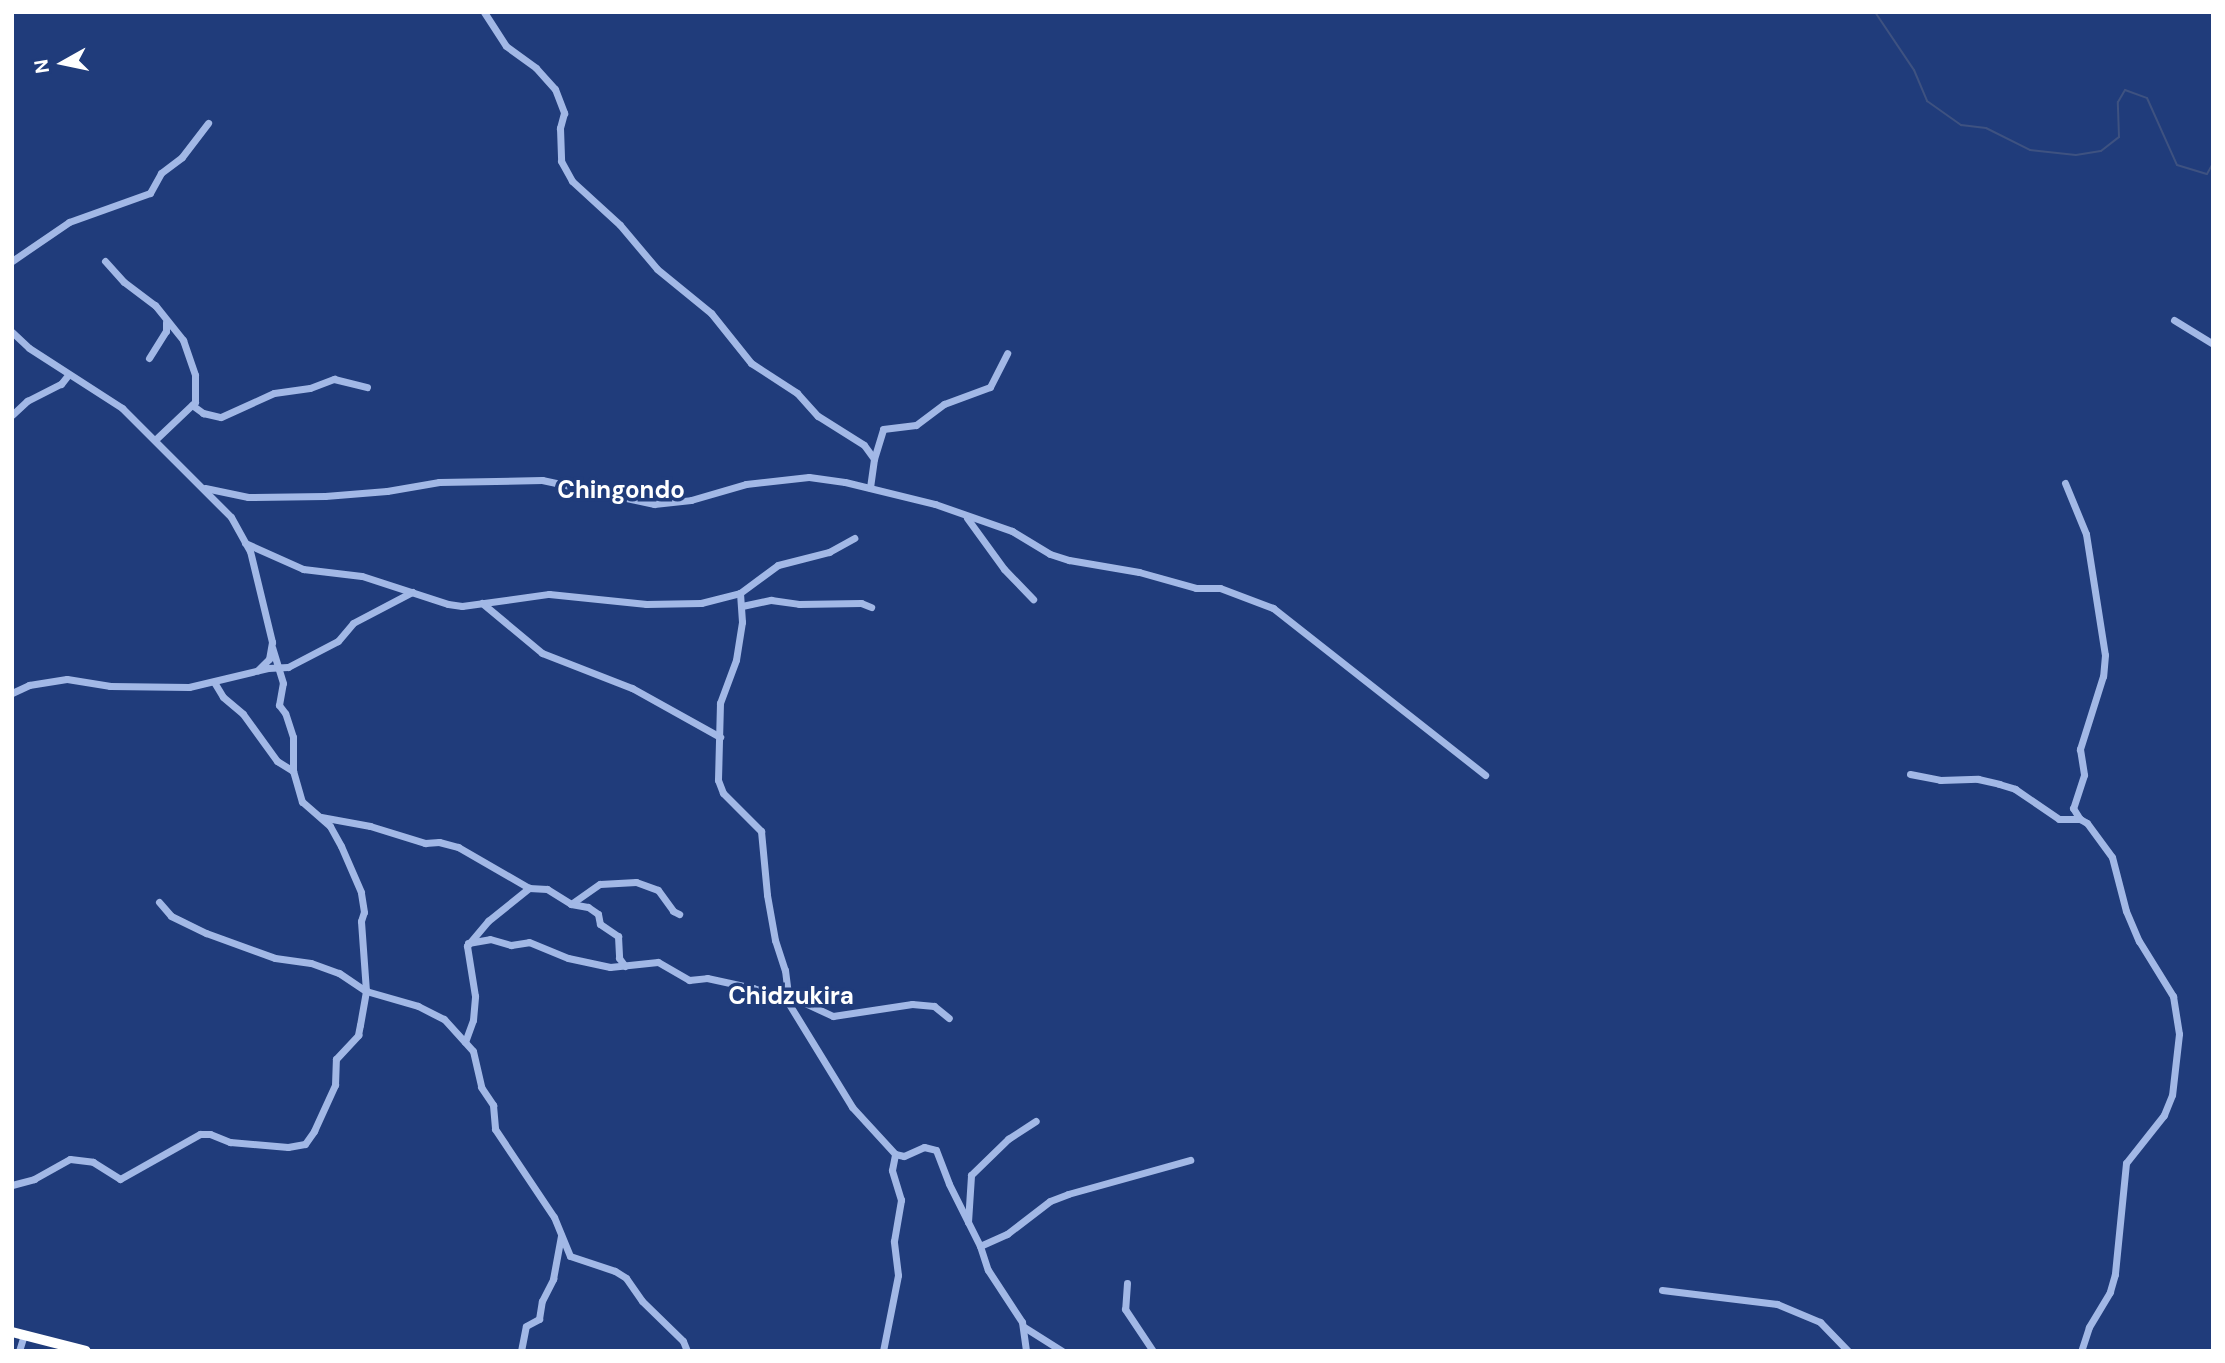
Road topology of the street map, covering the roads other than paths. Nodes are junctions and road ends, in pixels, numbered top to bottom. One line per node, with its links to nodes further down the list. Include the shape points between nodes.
1 (484, 12): 16 (street, via 506,46 555,89 564,113 561,161 572,181 620,225 657,269 711,313 751,363 797,393 818,416 855,437)
2 (208, 123): 3 (street, via 182,157 161,173 150,192 69,222)
3 (12, 261)
4 (104, 261): 6 (street, via 155,305)
5 (2174, 320): 8 (street)
6 (166, 322): 10 (street, via 166,331); 13 (street, via 183,340 195,375 197,393)
7 (12, 332): 11 (street)
8 (2213, 344)
9 (1007, 353): 16 (street, via 990,387 944,404 915,425 883,429)
10 (149, 358)
11 (68, 375): 14 (street); 15 (street, via 122,408)
12 (366, 387): 13 (street, via 334,379 274,393 221,417)
13 (192, 405): 15 (street)
14 (12, 415)
15 (155, 440): 18 (street)
16 (874, 459): 19 (street)
17 (2065, 484): 39 (street, via 2085,534 2105,655 2080,749 2084,775 2073,808)
18 (205, 488): 19 (street, via 248,497 325,496 439,482 542,480 654,504 746,484 808,477); 22 (street, via 231,517)
19 (870, 488): 20 (street)
20 (964, 514): 25 (street, via 1003,569); 37 (street, via 1012,531 1069,560 1196,588 1220,588 1273,608)
21 (854, 538): 24 (street, via 829,552 778,565)
22 (245, 543): 23 (street, via 303,569 362,576); 29 (street)
23 (412, 592): 26 (street, via 449,604); 30 (street, via 353,623 343,637 310,657)
24 (740, 593): 26 (street, via 701,603 632,604 557,594); 27 (street)
25 (1033, 599)
26 (482, 603): 34 (street, via 542,653 632,688)
27 (742, 606): 28 (street, via 771,600); 34 (street, via 736,660 720,703)
28 (871, 607)
29 (272, 648): 30 (street); 31 (street)
30 (279, 667): 31 (street); 35 (street, via 283,683 279,705 293,737)
31 (258, 670): 32 (street)
32 (214, 682): 33 (street, via 175,688 67,679 29,685); 35 (street, via 277,761)
33 (12, 693)
34 (720, 737): 47 (street, via 720,790 761,831 767,895 785,970)
35 (293, 771): 38 (street, via 302,802)
36 (1910, 774): 39 (street, via 1940,780 1978,779 2015,789 2059,820)
37 (1485, 775)
38 (317, 817): 40 (street, via 458,847); 46 (street, via 330,827 361,892)
39 (2080, 819): 71 (street, via 2112,857 2139,941 2173,996 2179,1034 2172,1094 2164,1115 2126,1163 2115,1275)
40 (529, 888): 42 (street, via 547,889); 44 (street)
41 (159, 902): 46 (street, via 170,916 206,933 275,958 311,963)
42 (571, 904): 43 (street, via 600,884 636,882 658,891); 45 (street, via 596,912 600,925 614,931 619,938 618,958)
43 (679, 914)
44 (468, 943): 45 (street, via 489,939 508,945 529,942 587,963); 49 (street, via 475,1003)
45 (625, 966): 47 (street, via 658,962 688,980 712,979)
46 (366, 990): 49 (street, via 425,1009 444,1019); 53 (street, via 358,1035 336,1059 335,1085 304,1144 288,1147 200,1134 120,1179 93,1162 70,1159 34,1179)
47 (787, 999): 48 (street, via 832,1016 912,1004 934,1006); 51 (street, via 852,1107)
48 (949, 1018)
49 (465, 1042): 55 (street, via 475,1055 481,1087 493,1105 495,1129)
50 (1036, 1121): 54 (street, via 1008,1139 971,1175)
51 (895, 1154): 54 (street, via 904,1156 924,1147 936,1150); 66 (street, via 892,1170 901,1199 894,1241 898,1275)
52 (1190, 1160): 56 (street, via 1050,1201 1007,1234)
53 (12, 1185)
54 (968, 1223): 56 (street)
55 (561, 1231): 64 (street, via 553,1279 539,1318 526,1326); 65 (street, via 571,1257 626,1278)
56 (980, 1246): 59 (street, via 988,1270)
57 (1127, 1283): 69 (street, via 1125,1308)
58 (1662, 1290): 70 (street, via 1777,1304 1820,1322)
59 (1024, 1327): 67 (street); 68 (street)
60 (12, 1332): 61 (highway)
61 (24, 1335): 62 (street); 63 (highway)
62 (19, 1351)
63 (86, 1351)
64 (521, 1351)
65 (687, 1351)
66 (883, 1351)
67 (1026, 1351)
68 (1062, 1351)
69 (1153, 1351)
70 (1848, 1351)
71 (2081, 1351)

